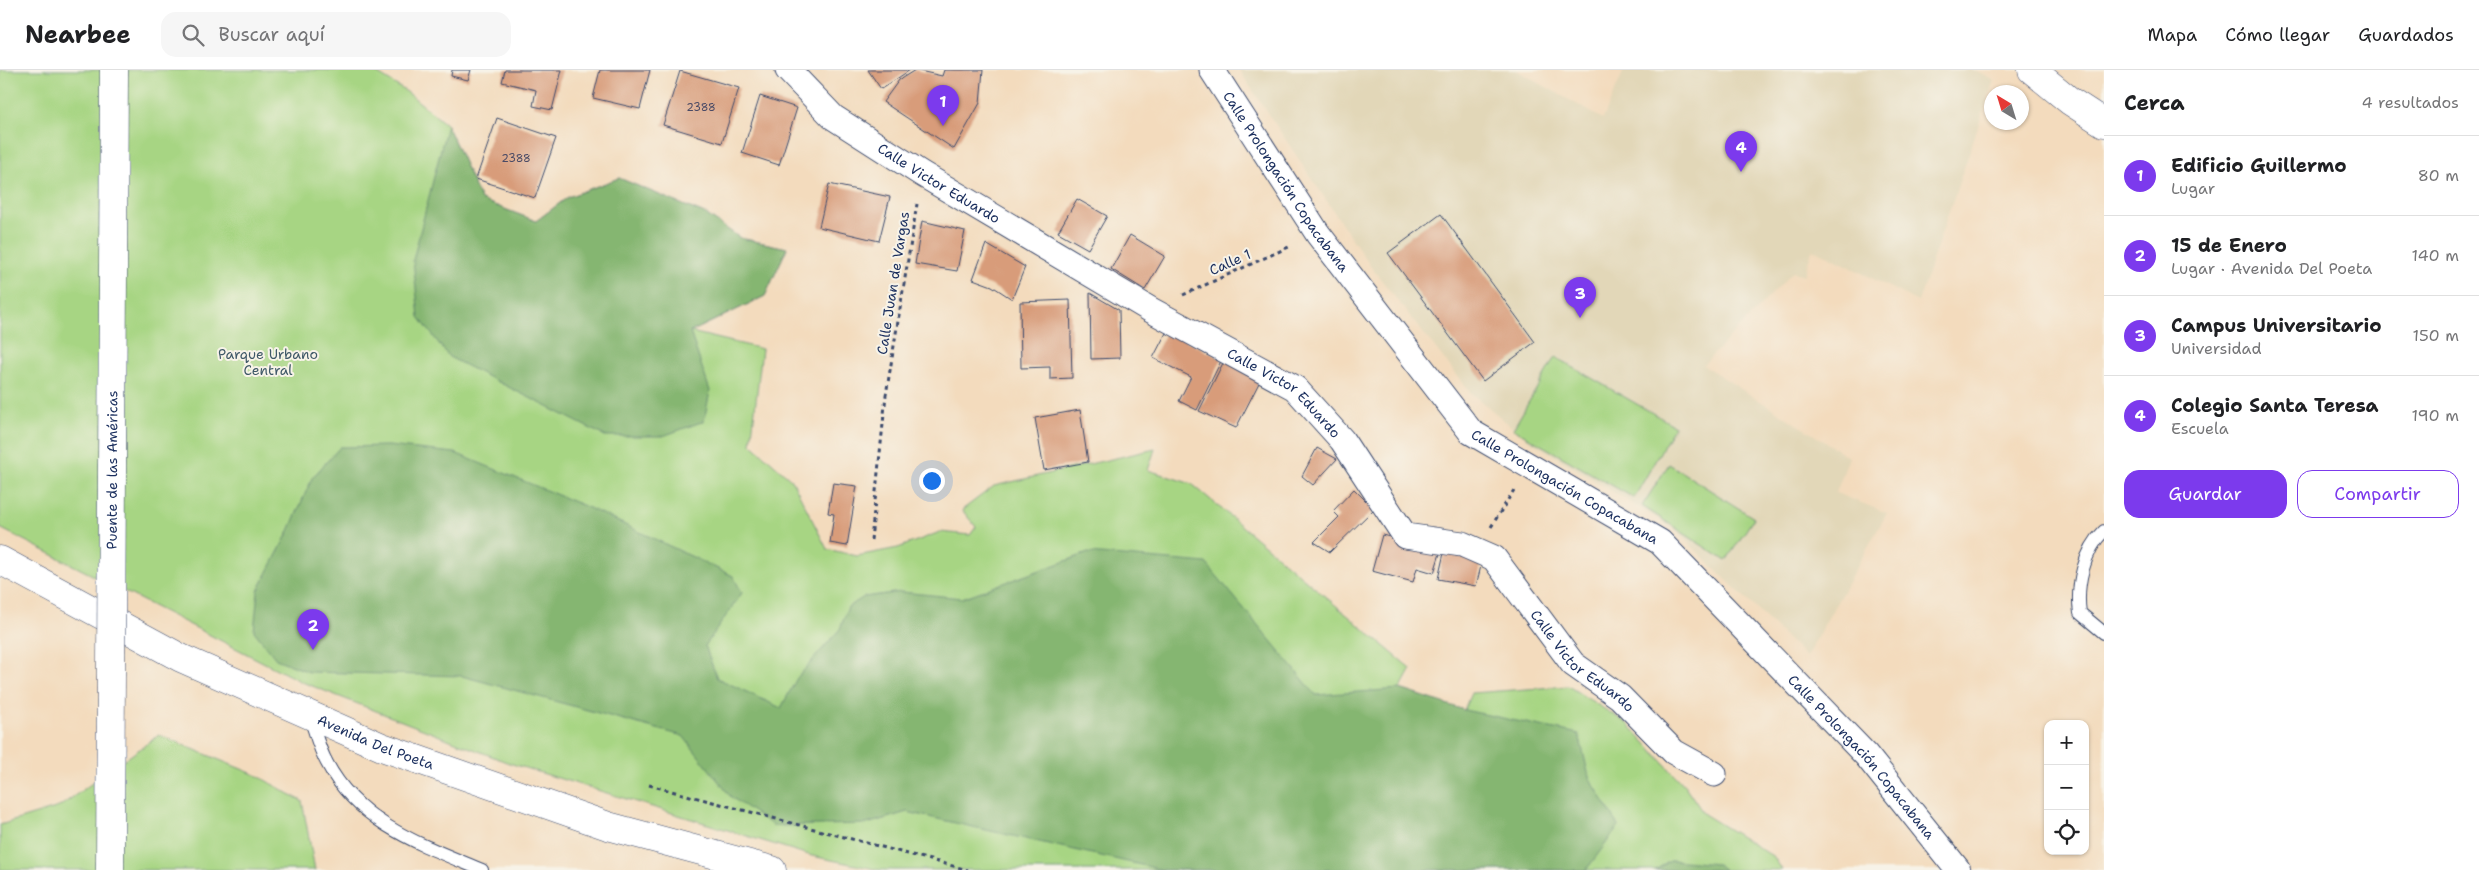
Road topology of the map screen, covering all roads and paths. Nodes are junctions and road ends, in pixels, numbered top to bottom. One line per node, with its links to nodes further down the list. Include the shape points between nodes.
1 (114, 70): 18 (main road, Puente de las Américas, bridge)
2 (788, 70): 6 (street, Calle Victor Eduardo, via 834,116)
3 (1212, 70): 7 (street, Calle Prolongación Copacabana)
4 (2032, 70): 5 (main road)
5 (2104, 123)
6 (922, 174): 8 (street, Calle Victor Eduardo); 11 (path, Calle Juan de Vargas, via 886,395)
7 (1318, 234): 8 (path, Calle 1); 9 (street, Calle Prolongación Copacabana, via 1471,432)
8 (1151, 310): 12 (street, Calle Victor Eduardo, via 1296,388 1342,440 1405,536 1462,544)
9 (1529, 465): 12 (path); 22 (street, Calle Prolongación Copacabana, via 1660,542 1866,755)
10 (2104, 531): 14 (lane, via 2090,548 2078,598 2080,613)
11 (871, 540)
12 (1477, 551): 16 (street, Calle Victor Eduardo, via 1494,558 1573,664 1620,697 1674,752)
13 (0, 560): 15 (main road, Avenida Del Poeta, via 181,658)
14 (2104, 633)
15 (309, 715): 19 (lane, via 332,772 362,808 403,837); 20 (main road, Avenida Del Poeta, via 382,747 608,826)
16 (1714, 774)
17 (648, 786): 21 (path)
18 (110, 870)
19 (482, 870)
20 (772, 870)
21 (968, 870)
22 (1958, 870)

